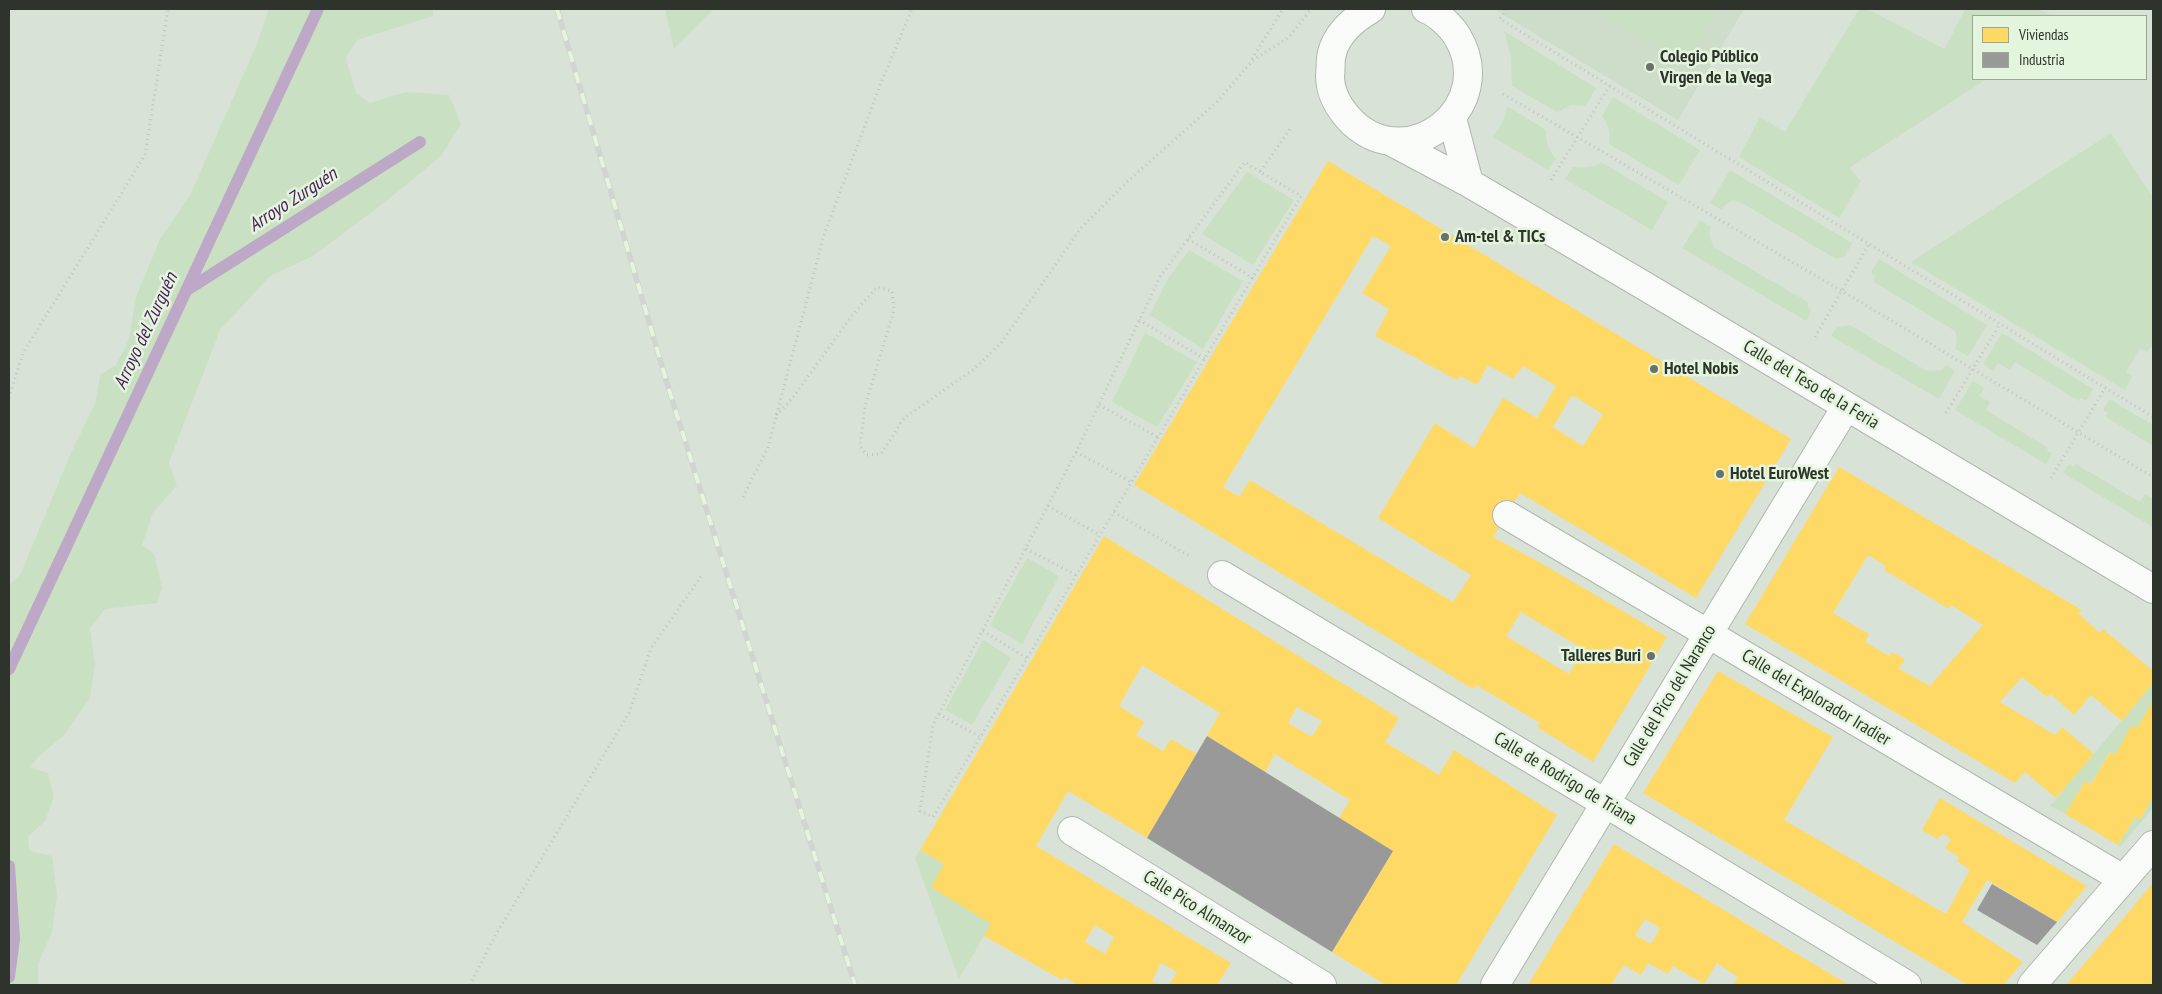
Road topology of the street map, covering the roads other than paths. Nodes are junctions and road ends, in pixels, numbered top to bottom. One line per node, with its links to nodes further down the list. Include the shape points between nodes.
1 (1371, 9): 4 (street, Calle del Teso de la Feria, via 1345,27 1331,54 1330,84 1342,112 1364,132)
2 (1426, 9): 3 (street, Calle del Teso de la Feria, via 1452,28 1468,64 1468,83)
3 (1452, 118): 4 (street, Calle del Teso de la Feria, via 1425,137); 5 (street)
4 (1392, 142): 5 (street, Calle del Teso de la Feria)
5 (1469, 183): 6 (street, Calle del Teso de la Feria)
6 (1846, 407): 9 (street, Calle del Teso de la Feria); 10 (street, Calle del Pico del Naranco)
7 (1508, 516): 10 (street, Calle del Explorador Iradier)
8 (1222, 575): 11 (street, Calle de Rodrigo de Triana)
9 (2153, 589)
10 (1708, 634): 11 (street, Calle del Pico del Naranco); 14 (street, Calle del Explorador Iradier)
11 (1605, 803): 16 (street, Calle del Pico del Naranco); 17 (street, Calle de Rodrigo de Triana)
12 (1072, 831): 15 (street, Calle Pico Almanzor)
13 (2153, 845): 14 (street)
14 (2123, 879): 18 (street)
15 (1322, 985)
16 (1495, 985)
17 (1906, 985)
18 (2032, 985)

